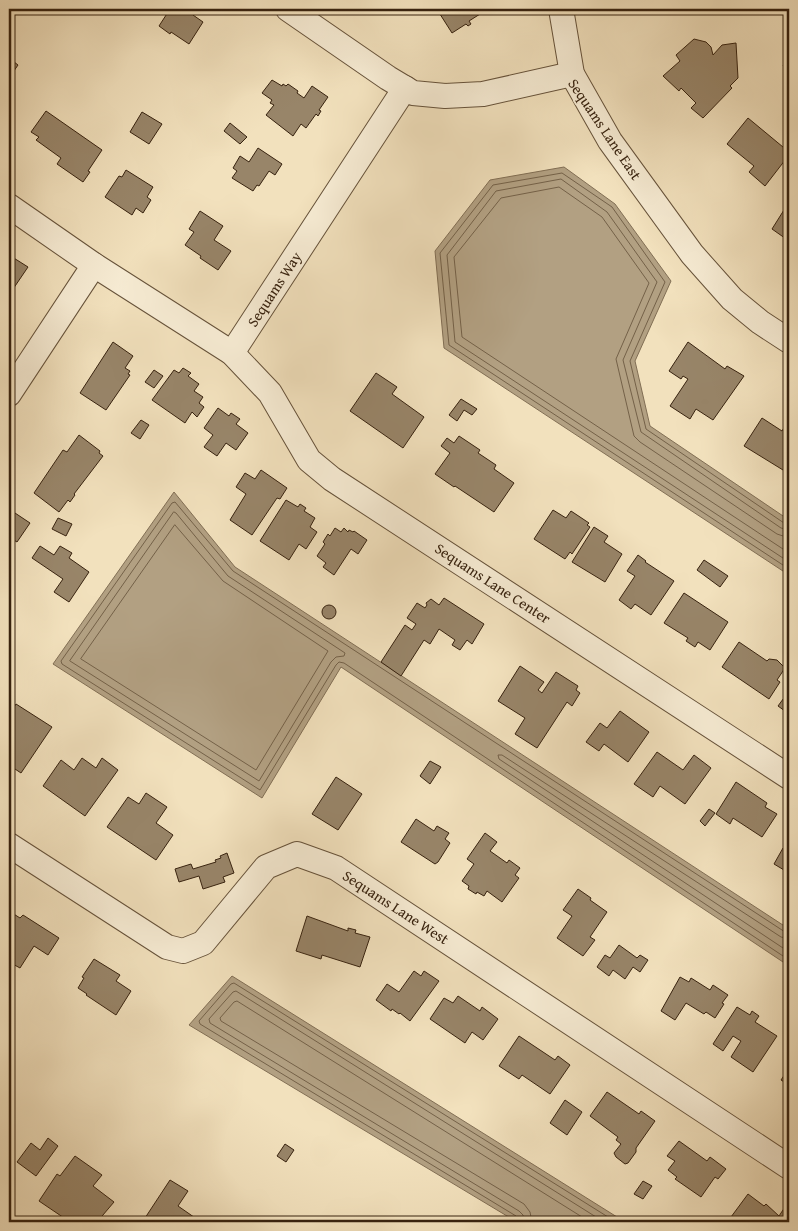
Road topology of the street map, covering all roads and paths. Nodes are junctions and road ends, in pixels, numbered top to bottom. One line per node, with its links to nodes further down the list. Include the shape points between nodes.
1 (288, 9): 4 (street, Sequams Lane East)
2 (561, 9): 3 (street)
3 (572, 74): 4 (street, Sequams Lane East, via 483,94 445,96 413,93); 7 (street, Sequams Lane East, via 610,141 692,254 732,298)
4 (405, 88): 8 (street, Sequams Way)
5 (9, 206): 6 (street)
6 (94, 265): 8 (street); 9 (street)
7 (789, 341)
8 (232, 353): 10 (street, Sequams Lane Center, via 270,393 309,460 332,479)
9 (9, 394)
10 (789, 777)
11 (9, 845): 12 (street, Sequams Lane West, via 167,947 183,951 203,943 266,867 297,854 336,868)
12 (789, 1167)

